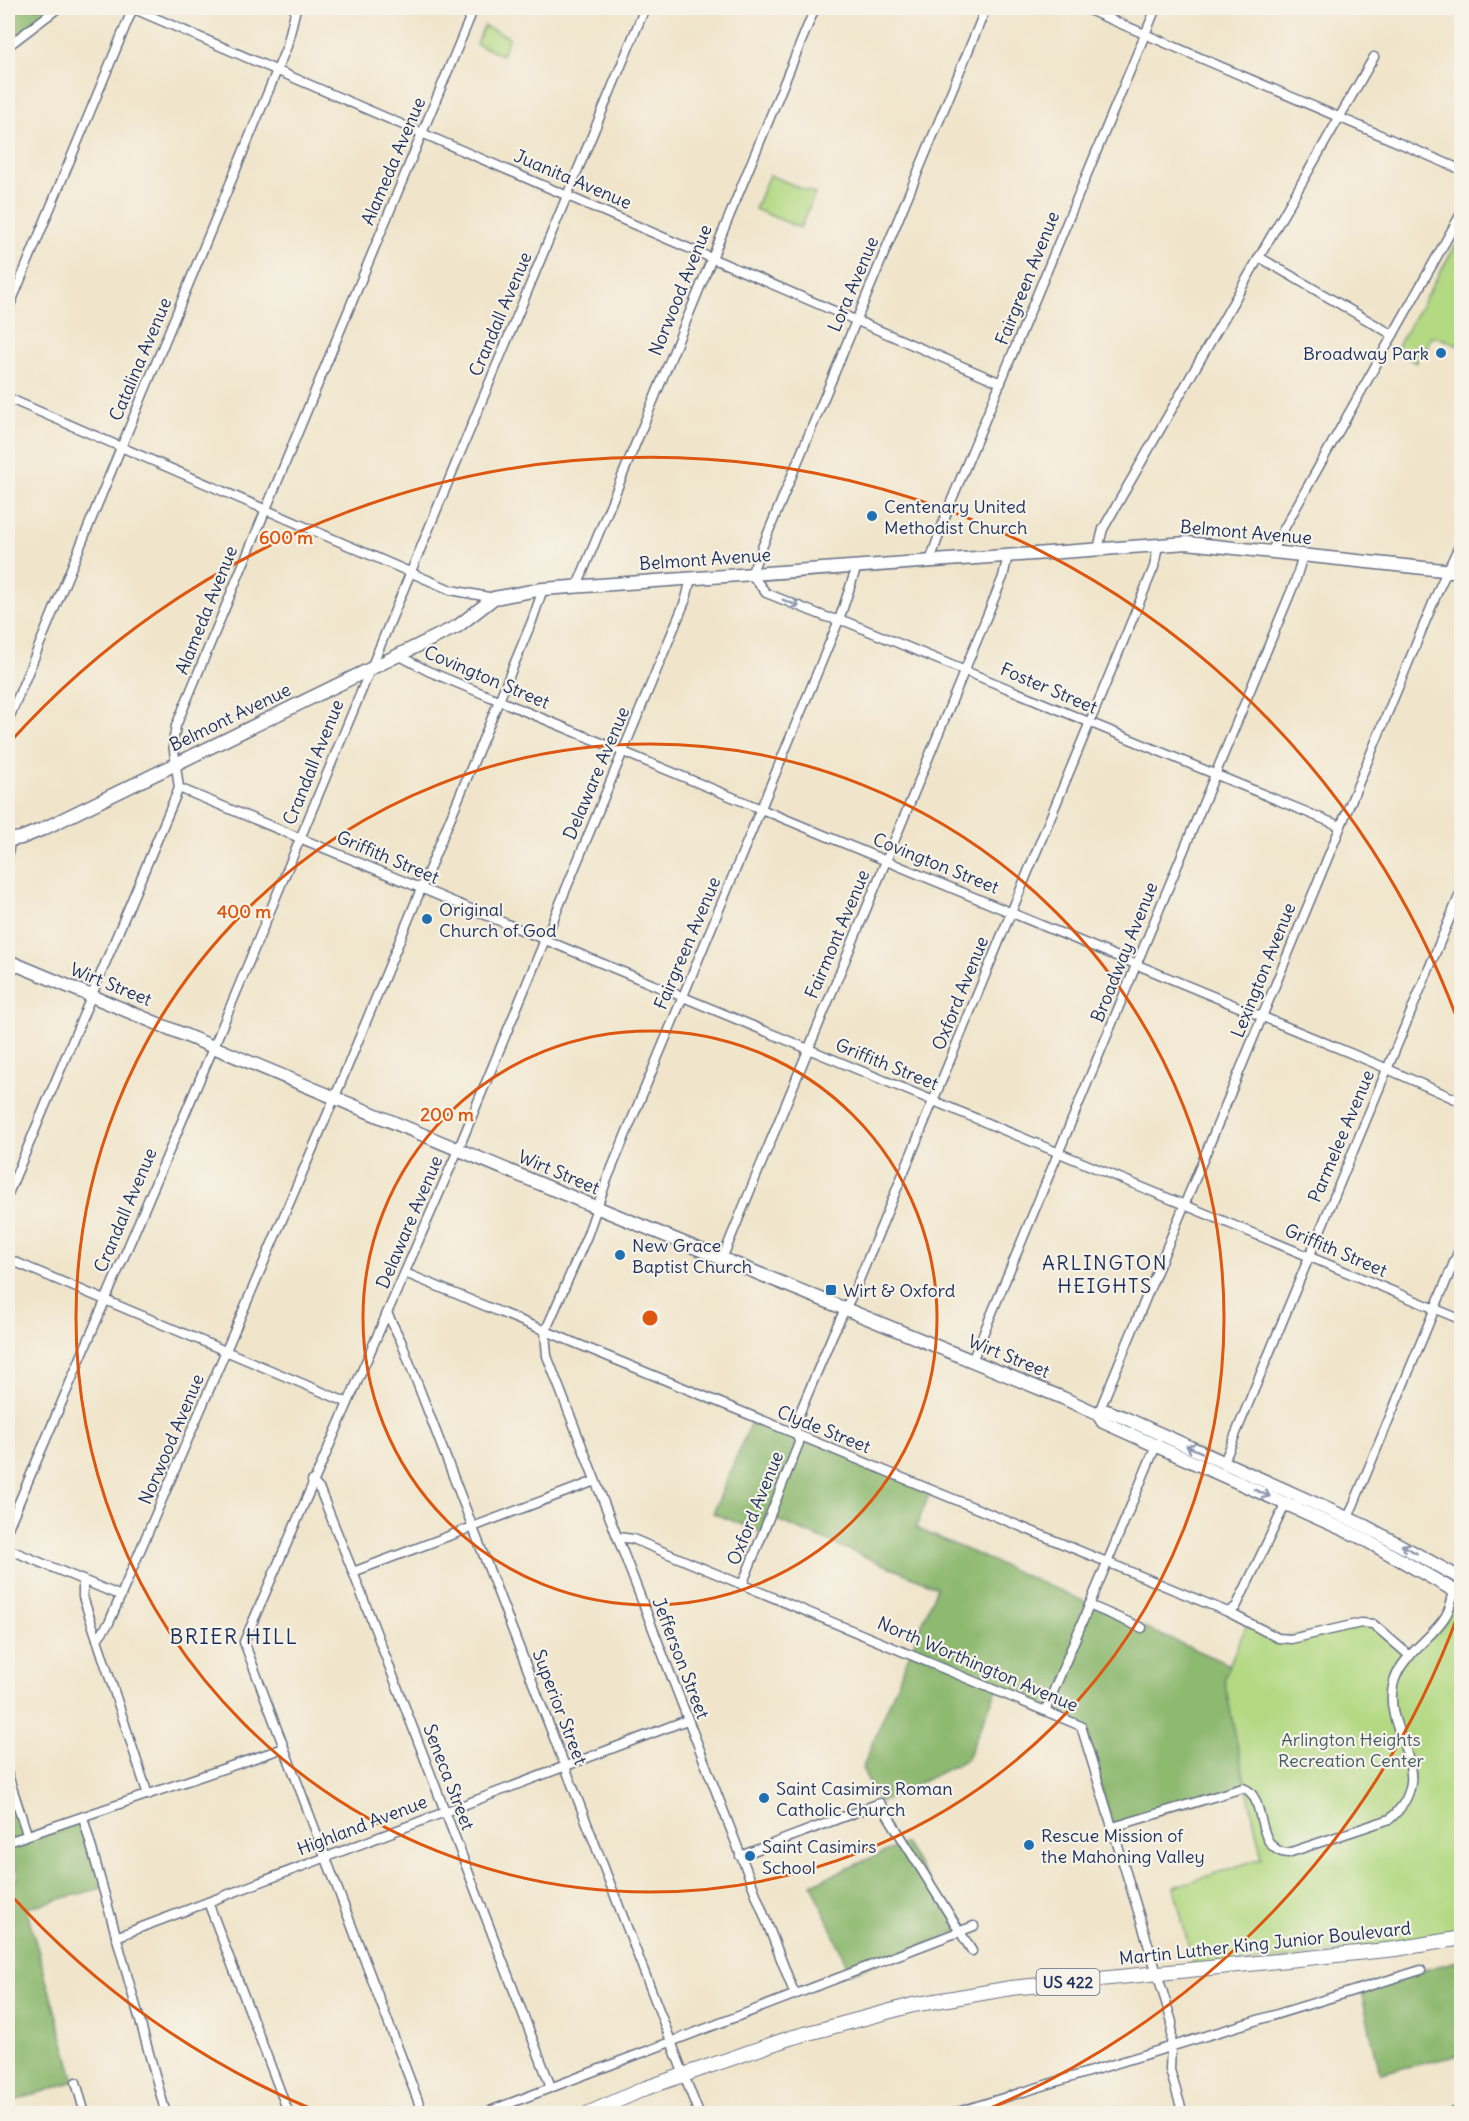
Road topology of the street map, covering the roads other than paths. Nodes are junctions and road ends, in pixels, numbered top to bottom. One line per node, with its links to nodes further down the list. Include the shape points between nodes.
1 (58, 8): 11 (street)
2 (133, 8): 13 (street, Juanita Avenue); 21 (street)
3 (296, 8): 13 (street, Catalina Avenue)
4 (474, 8): 15 (street, Alameda Avenue)
5 (645, 8): 17 (street, Crandall Avenue)
6 (815, 8): 19 (street, Norwood Avenue)
7 (986, 8): 22 (street, Lora Avenue)
8 (1084, 8): 10 (street)
9 (1156, 8): 10 (street, Fairgreen Avenue)
10 (1145, 34): 14 (street); 24 (street, Fairgreen Avenue)
11 (8, 46)
12 (1374, 57): 14 (street)
13 (278, 69): 15 (street, Juanita Avenue); 26 (street, Catalina Avenue)
14 (1339, 117): 16 (street); 20 (street)
15 (423, 132): 17 (street, Juanita Avenue); 27 (street, Alameda Avenue)
16 (1461, 170)
17 (567, 195): 19 (street, Juanita Avenue); 38 (street, Crandall Avenue)
18 (1461, 212): 23 (street)
19 (712, 257): 22 (street, Juanita Avenue); 41 (street, Norwood Avenue)
20 (1259, 257): 23 (street); 30 (street, via 1103,529)
21 (8, 310)
22 (856, 320): 24 (street, Juanita Avenue); 39 (street, Lora Avenue)
23 (1393, 334): 31 (street)
24 (1001, 383): 34 (street, Fairgreen Avenue)
25 (8, 398): 26 (street)
26 (121, 448): 27 (street); 49 (street, Catalina Avenue)
27 (265, 510): 38 (street); 52 (street, Alameda Avenue, via 176,726)
28 (1461, 540): 36 (street, Lexington Avenue)
29 (1158, 545): 30 (main road, Belmont Avenue); 31 (main road, Belmont Avenue, via 1187,543); 50 (street, Oxford Avenue, via 1154,567)
30 (1098, 549): 32 (main road, Belmont Avenue)
31 (1272, 550): 33 (main road, Belmont Avenue)
32 (1008, 555): 34 (main road, Belmont Avenue); 47 (street, Fairmont Avenue, via 1003,577)
33 (1303, 555): 36 (main road, Belmont Avenue); 53 (street, Broadway Avenue)
34 (930, 561): 35 (main road, Belmont Avenue)
35 (857, 566): 39 (main road, Belmont Avenue); 44 (street, Fairgreen Avenue)
36 (1448, 570): 37 (main road, Belmont Avenue); 56 (street, Lexington Avenue)
37 (1461, 572)
38 (410, 573): 43 (street, via 450,590); 46 (street, Crandall Avenue)
39 (751, 574): 40 (main road, Belmont Avenue); 44 (street, Foster Street, one-way to 44, via 766,593)
40 (691, 578): 41 (main road, Belmont Avenue); 51 (street, Delaware Avenue)
41 (577, 586): 42 (main road, Belmont Avenue)
42 (543, 589): 43 (main road, Belmont Avenue); 48 (street)
43 (494, 598): 45 (main road, Belmont Avenue, via 458,626)
44 (838, 620): 47 (street, Foster Street); 55 (street, Fairgreen Avenue)
45 (398, 656): 46 (main road, Belmont Avenue); 48 (street, Covington Street)
46 (369, 670): 52 (main road, Belmont Avenue); 57 (street, Crandall Avenue)
47 (964, 670): 50 (street, Foster Street); 60 (street, Fairmont Avenue)
48 (500, 701): 51 (street, Covington Street); 61 (street, Norwood Avenue)
49 (8, 721)
50 (1090, 722): 53 (street, Foster Street); 63 (street, Oxford Avenue)
51 (623, 752): 55 (street, Covington Street); 64 (street, Delaware Avenue)
52 (174, 764): 54 (street, Alameda Avenue); 58 (main road, Belmont Avenue, via 43,829)
53 (1215, 774): 56 (street, Foster Street); 66 (street, Broadway Avenue)
54 (178, 788): 57 (street, Griffith Street); 67 (street)
55 (760, 808): 60 (street, Covington Street); 68 (street, Fairgreen Avenue)
56 (1340, 826): 69 (street, Lexington Avenue)
57 (300, 838): 61 (street, Griffith Street); 70 (street, Crandall Avenue)
58 (9, 840): 59 (street)
59 (8, 856)
60 (886, 861): 63 (street, Covington Street); 71 (street, Fairmont Avenue)
61 (421, 888): 64 (street, Griffith Street); 73 (street, Norwood Avenue)
62 (1461, 889): 72 (street, Parmelee Avenue)
63 (1011, 912): 66 (street, Covington Street); 74 (street, Oxford Avenue)
64 (545, 940): 68 (street, Griffith Street); 76 (street, Delaware Avenue)
65 (8, 961): 67 (main road, Wirt Street)
66 (1136, 964): 69 (street, Covington Street); 77 (street, Broadway Avenue)
67 (92, 996): 70 (main road, Wirt Street); 78 (street)
68 (682, 997): 71 (street, Griffith Street); 80 (street, Fairgreen Avenue)
69 (1262, 1016): 72 (street, Covington Street); 79 (street, Lexington Avenue)
70 (214, 1047): 73 (main road, Wirt Street); 86 (street, Crandall Avenue)
71 (808, 1049): 74 (street, Griffith Street); 84 (street, Fairmont Avenue)
72 (1387, 1069): 75 (street, Covington Street); 82 (street, Parmelee Avenue)
73 (334, 1099): 76 (main road, Wirt Street); 92 (street, Norwood Avenue)
74 (933, 1101): 77 (street, Griffith Street); 87 (street, Oxford Avenue)
75 (1461, 1102)
76 (458, 1150): 80 (main road, Wirt Street); 85 (street, Delaware Avenue)
77 (1058, 1151): 79 (street, Griffith Street); 93 (street, Broadway Avenue)
78 (8, 1194)
79 (1184, 1204): 82 (street, Griffith Street); 95 (street, Lexington Avenue)
80 (597, 1207): 84 (main road, Wirt Street); 91 (street, Fairgreen Avenue)
81 (1461, 1243): 88 (street)
82 (1309, 1256): 88 (street, Griffith Street); 98 (street, Parmelee Avenue)
83 (8, 1259): 86 (street)
84 (722, 1259): 87 (main road, Wirt Street)
85 (405, 1273): 89 (street, Delaware Avenue); 91 (street, Clyde Street)
86 (105, 1299): 92 (street); 104 (street, Crandall Avenue)
87 (845, 1308): 93 (main road, Wirt Street); 96 (street, Oxford Avenue, via 795,1424)
88 (1434, 1309): 90 (street, Griffith Street); 102 (street)
89 (387, 1313): 94 (street, Delaware Avenue); 103 (street, Superior Street)
90 (1461, 1320)
91 (545, 1332): 96 (street, Clyde Street); 100 (street, Jefferson Street, via 547,1356)
92 (227, 1351): 94 (street); 113 (street, Norwood Avenue)
93 (972, 1361): 95 (main road, Wirt Street)
94 (346, 1401): 99 (street, Delaware Avenue)
95 (1098, 1414): 97 (main road, Wirt Street, via 1107,1411)
96 (796, 1435): 107 (street, Clyde Street); 111 (street, Oxford Avenue, via 799,1443)
97 (1158, 1440): 98 (main road, Wirt Street, one-way to 97); 101 (main road, Wirt Street, one-way to 101); 107 (street)
98 (1224, 1462): 102 (main road, Wirt Street)
99 (312, 1481): 108 (street, Seneca Street, via 320,1490); 121 (street, Delaware Avenue, via 244,1642)
100 (595, 1481): 103 (street); 105 (street, Jefferson Street)
101 (1286, 1503): 112 (main road, Wirt Street, via 1360,1537); 115 (street)
102 (1348, 1518): 109 (main road, Wirt Street, one-way to 102)
103 (473, 1526): 108 (street); 122 (street, Superior Street)
104 (8, 1528)
105 (618, 1537): 111 (street, North Worthington Avenue, via 633,1539); 120 (street, Jefferson Street)
106 (8, 1549): 110 (street)
107 (1107, 1563): 114 (street); 115 (street, Clyde Street)
108 (353, 1572): 125 (street, Seneca Street)
109 (1461, 1579)
110 (82, 1581): 113 (street); 117 (street, via 83,1597)
111 (742, 1585): 119 (street, North Worthington Avenue)
112 (1458, 1593): 118 (street, via 1445,1617)
113 (121, 1596): 117 (street, Norwood Avenue)
114 (1089, 1605): 116 (street); 119 (street)
115 (1230, 1612): 118 (street, Clyde Street, via 1278,1638 1373,1624)
116 (1142, 1628)
117 (97, 1639): 124 (street)
118 (1410, 1656): 127 (street, via 1398,1672 1392,1696 1411,1765 1411,1784 1402,1806 1390,1819 1280,1852 1269,1843 1251,1793 1243,1788)
119 (1046, 1709): 127 (street, North Worthington Avenue, via 1082,1725)
120 (687, 1720): 122 (street, Highland Avenue); 130 (street, Jefferson Street)
121 (284, 1748): 124 (street); 131 (street)
122 (565, 1766): 125 (street, Highland Avenue); 141 (street, Superior Street)
123 (8, 1774): 128 (street)
124 (148, 1795): 126 (street)
125 (445, 1812): 131 (street, Highland Avenue); 145 (street, Seneca Street)
126 (83, 1817): 128 (street); 135 (street)
127 (1113, 1827): 139 (street, North Worthington Avenue)
128 (27, 1834): 129 (street)
129 (8, 1842)
130 (740, 1856): 134 (street, via 880,1803); 140 (street, Jefferson Street)
131 (326, 1857): 132 (street, Highland Avenue); 150 (street)
132 (208, 1902): 135 (street, Highland Avenue); 149 (street)
133 (974, 1926): 134 (street)
134 (960, 1931): 137 (street); 140 (street)
135 (116, 1937): 148 (street)
136 (1461, 1938): 139 (main road, Martin Luther King Junior Boulevard / US 422, via 1395,1949)
137 (972, 1951)
138 (1421, 1970): 142 (street)
139 (1157, 1972): 142 (street, North Worthington Avenue, via 1172,2022); 143 (main road, Martin Luther King Junior Boulevard / US 422, via 1011,1988 913,2005 810,2032)
140 (795, 1995): 141 (street)
141 (671, 2042): 143 (street, Superior Street); 145 (street)
142 (1171, 2047): 154 (street); 155 (street, North Worthington Avenue, via 1170,2070)
143 (685, 2075): 152 (main road, Martin Luther King Junior Boulevard / US 422); 153 (street, Superior Street)
144 (76, 2082): 147 (street)
145 (551, 2087): 151 (street)
146 (1461, 2109): 156 (street)
147 (85, 2114)
148 (166, 2114)
149 (289, 2114)
150 (423, 2114)
151 (482, 2114)
152 (587, 2114)
153 (699, 2114)
154 (951, 2114)
155 (1183, 2114)
156 (1448, 2114)

